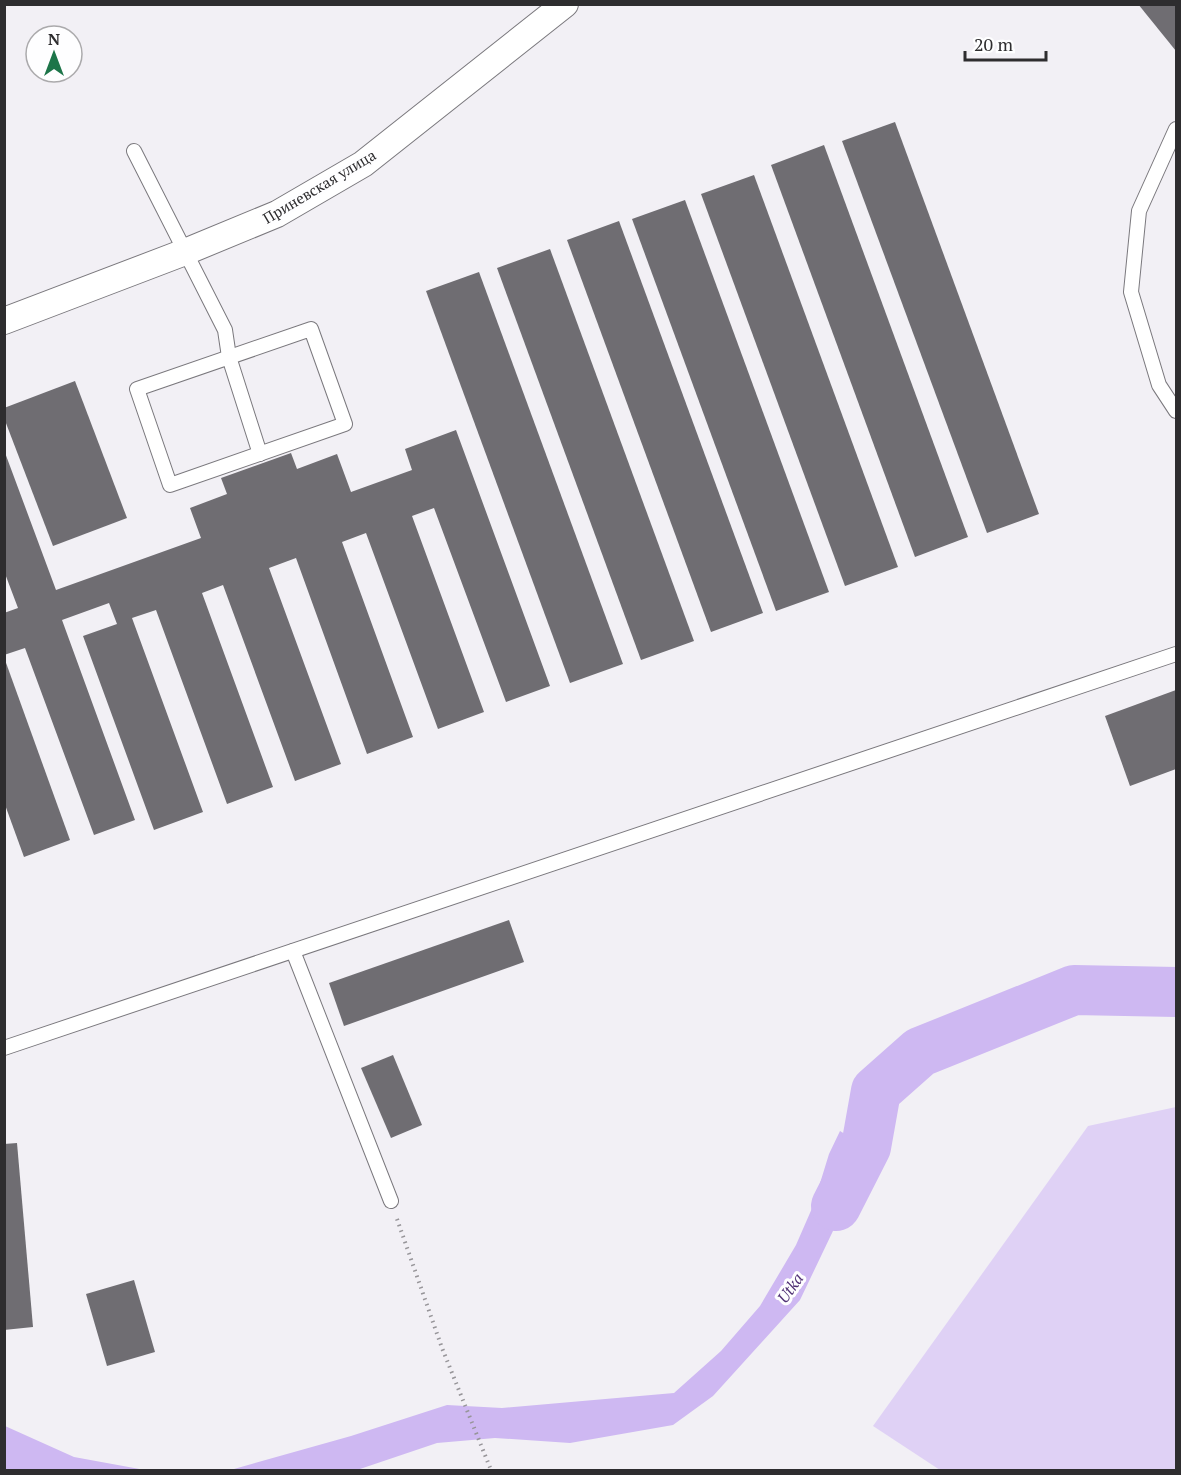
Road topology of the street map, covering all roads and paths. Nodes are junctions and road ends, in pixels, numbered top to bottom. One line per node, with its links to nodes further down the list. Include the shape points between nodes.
1 (565, 4): 4 (street, Приневская улица, via 363,164 277,214)
2 (1176, 129): 7 (lane, via 1139,211 1131,292 1159,385)
3 (134, 151): 4 (lane)
4 (185, 252): 5 (street, Приневская улица); 6 (lane, via 225,330)
5 (4, 321)
6 (229, 357): 8 (lane); 8 (lane, via 311,328 345,424); 8 (lane, via 136,390 170,485)
7 (1176, 411)
8 (260, 454)
9 (1176, 654): 10 (lane)
10 (293, 951): 11 (lane); 12 (lane)
11 (4, 1048)
12 (391, 1201): 13 (path, via 460,1396)
13 (491, 1470)

